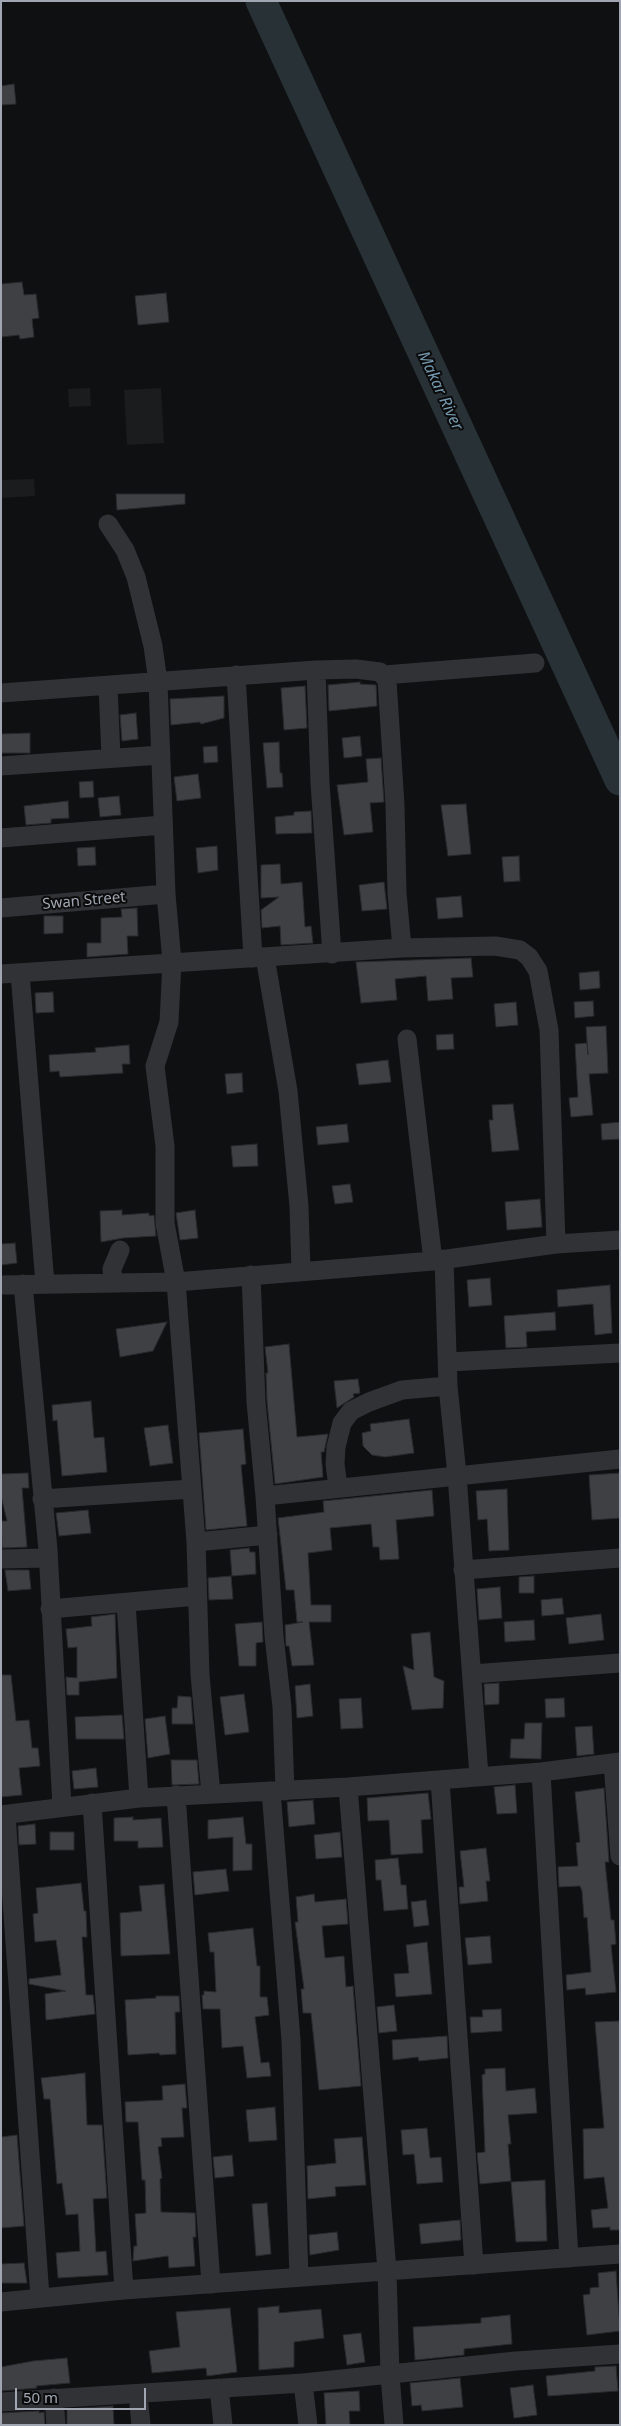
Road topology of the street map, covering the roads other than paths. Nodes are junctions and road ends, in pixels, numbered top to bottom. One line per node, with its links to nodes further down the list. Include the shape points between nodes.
1 (108, 524): 6 (street, via 125,550 136,577)
2 (535, 663): 5 (street)
3 (316, 670): 4 (street); 5 (street, via 356,669); 17 (street, via 320,793)
4 (236, 675): 6 (street); 18 (street)
5 (384, 675): 16 (street, via 388,688)
6 (158, 682): 7 (street); 9 (street)
7 (108, 686): 8 (street); 10 (street)
8 (1, 693)
9 (161, 755): 10 (street); 12 (street)
10 (111, 757): 11 (street)
11 (1, 766)
12 (164, 824): 13 (street); 14 (street)
13 (1, 838)
14 (166, 894): 15 (street, Swan Street); 19 (street)
15 (1, 908)
16 (402, 948): 17 (street); 24 (street, via 509,947 529,957 538,970 549,1030)
17 (332, 954): 18 (street)
18 (259, 958): 19 (street); 27 (street, via 288,1091 299,1206)
19 (172, 962): 20 (street); 29 (street, via 169,1022 155,1066 165,1146 165,1222)
20 (20, 973): 21 (street); 32 (street)
21 (1, 974)
22 (407, 1039): 26 (street)
23 (620, 1240): 24 (street)
24 (556, 1244): 26 (street)
25 (120, 1250): 30 (street, via 112,1269)
26 (438, 1260): 27 (street); 35 (street)
27 (301, 1271): 28 (street)
28 (251, 1276): 29 (street); 41 (street, via 256,1402)
29 (176, 1282): 30 (street); 40 (street)
30 (113, 1283): 32 (street)
31 (23, 1284): 32 (street); 33 (street); 42 (street)
32 (45, 1284)
33 (1, 1285)
34 (620, 1353): 35 (street)
35 (448, 1362): 36 (street)
36 (448, 1386): 38 (street); 39 (street, via 402,1390 351,1411 342,1424 336,1447 334,1464)
37 (620, 1458): 38 (street)
38 (457, 1474): 39 (street); 48 (street)
39 (338, 1487): 41 (street)
40 (192, 1489): 42 (street); 44 (street)
41 (266, 1496): 43 (street)
42 (42, 1499): 45 (street)
43 (268, 1535): 44 (street); 59 (street, via 284,1727)
44 (196, 1542): 49 (street)
45 (48, 1558): 47 (street); 51 (street)
46 (620, 1558): 48 (street)
47 (1, 1559)
48 (463, 1570): 53 (street)
49 (196, 1596): 50 (street); 60 (street)
50 (126, 1603): 51 (street); 62 (street)
51 (50, 1609): 64 (street)
52 (620, 1663): 53 (street)
53 (472, 1674): 56 (street)
54 (616, 1762): 55 (street); 66 (street)
55 (542, 1772): 56 (street); 68 (street)
56 (479, 1776): 57 (street)
57 (440, 1780): 58 (street); 69 (street)
58 (348, 1787): 59 (street); 70 (street)
59 (278, 1791): 60 (street); 71 (street)
60 (211, 1794): 61 (street)
61 (176, 1795): 62 (street); 72 (street)
62 (139, 1798): 63 (street)
63 (92, 1803): 64 (street); 73 (street)
64 (62, 1807): 65 (street)
65 (3, 1815): 74 (street)
66 (620, 1856)
67 (620, 2254): 68 (street)
68 (569, 2258): 69 (street)
69 (474, 2264): 70 (street)
70 (387, 2271): 71 (street); 77 (street)
71 (299, 2277): 72 (street)
72 (211, 2284): 73 (street)
73 (124, 2290): 74 (street)
74 (40, 2297): 75 (street)
75 (1, 2302)
76 (620, 2354): 77 (street)
77 (390, 2375): 78 (street); 87 (street)
78 (303, 2383): 79 (street); 86 (street)
79 (219, 2388): 80 (street); 85 (street)
80 (138, 2394): 81 (street); 84 (street)
81 (54, 2398): 82 (street); 83 (street)
82 (1, 2402)
83 (56, 2425)
84 (141, 2425)
85 (223, 2425)
86 (308, 2425)
87 (394, 2425)

